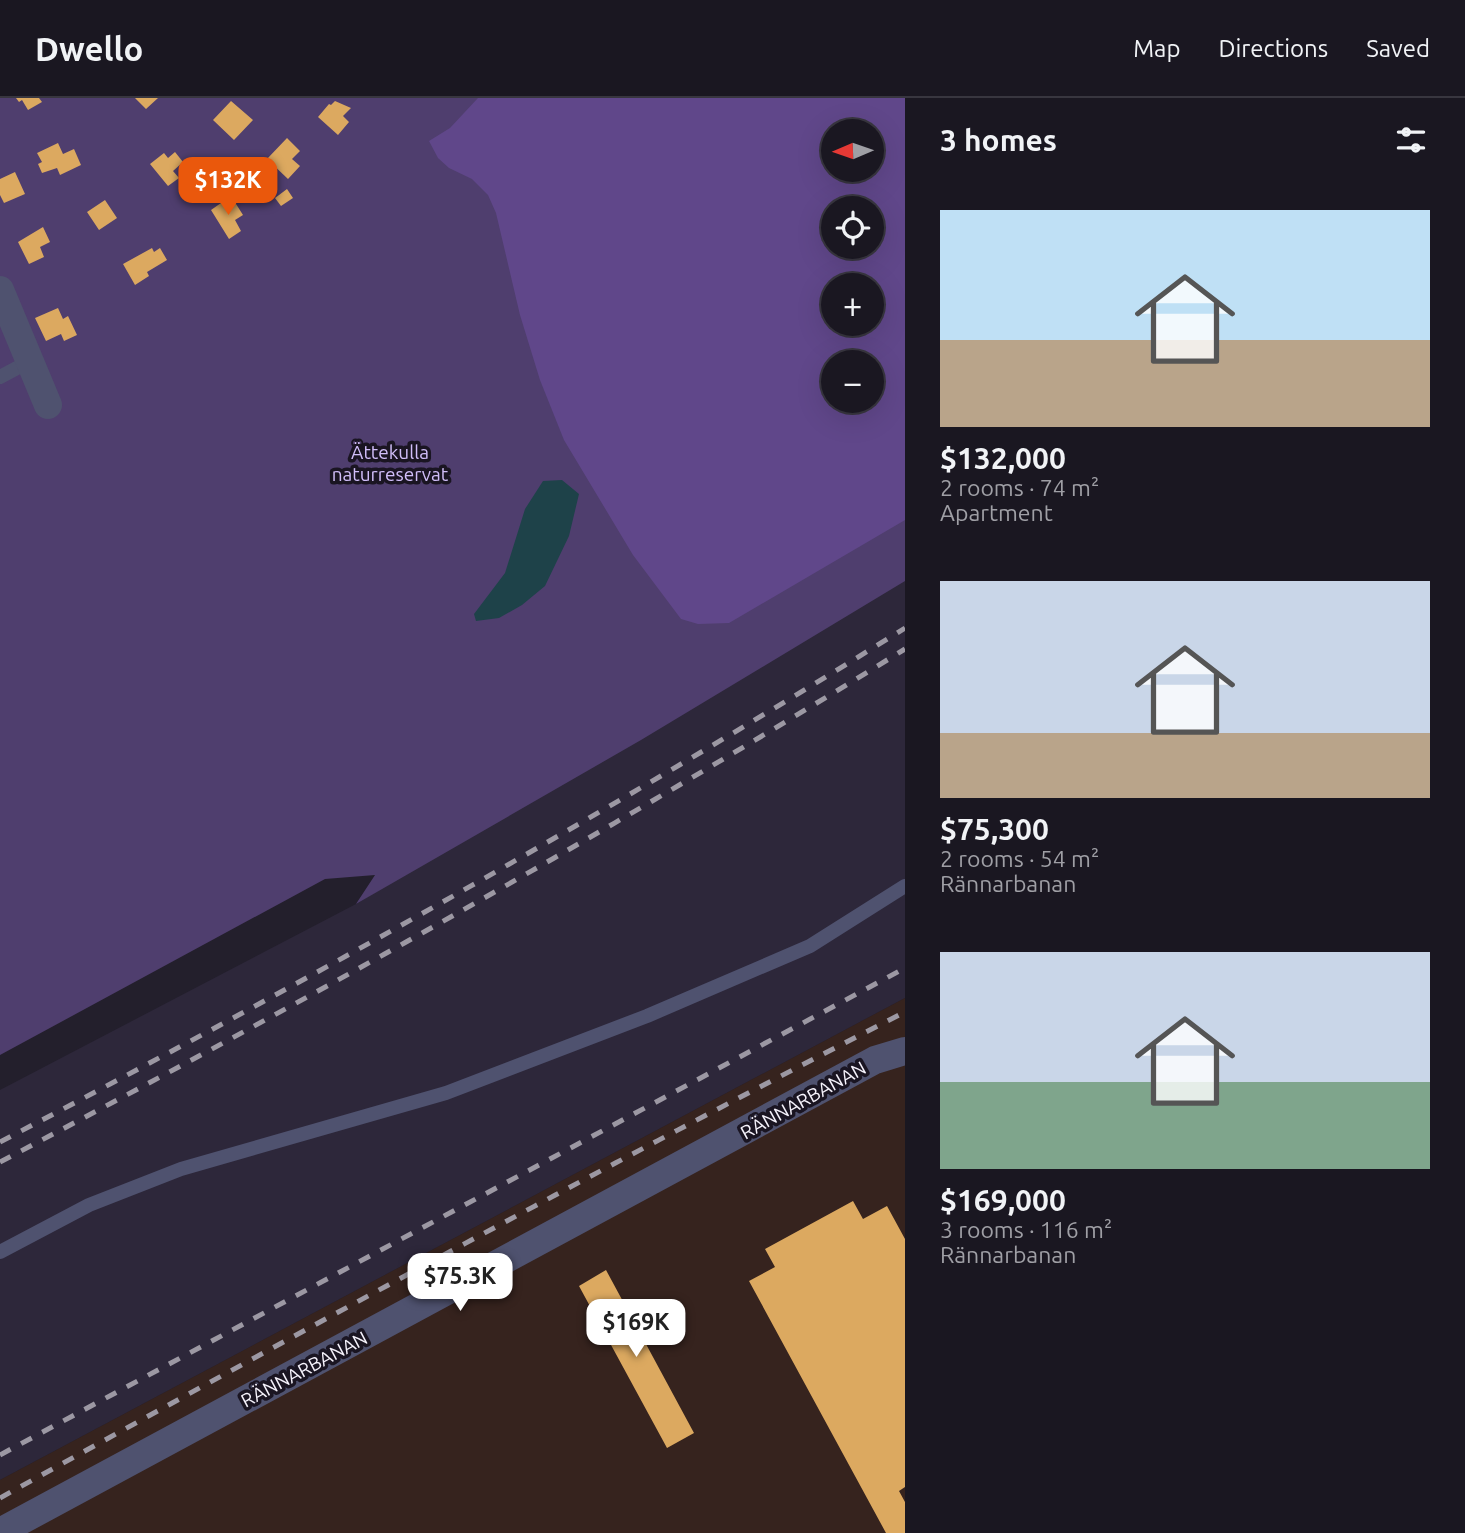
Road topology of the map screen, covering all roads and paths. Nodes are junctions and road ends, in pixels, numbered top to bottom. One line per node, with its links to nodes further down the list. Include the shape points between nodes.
1 (0, 290): 2 (street)
2 (30, 361): 3 (lane); 4 (street)
3 (0, 377)
4 (48, 405)
5 (905, 886): 7 (lane, via 810,946 647,1016 446,1093 181,1169 89,1205)
6 (905, 1051): 8 (street, RÄNNARBANAN, via 875,1060)
7 (0, 1252)
8 (0, 1532)

